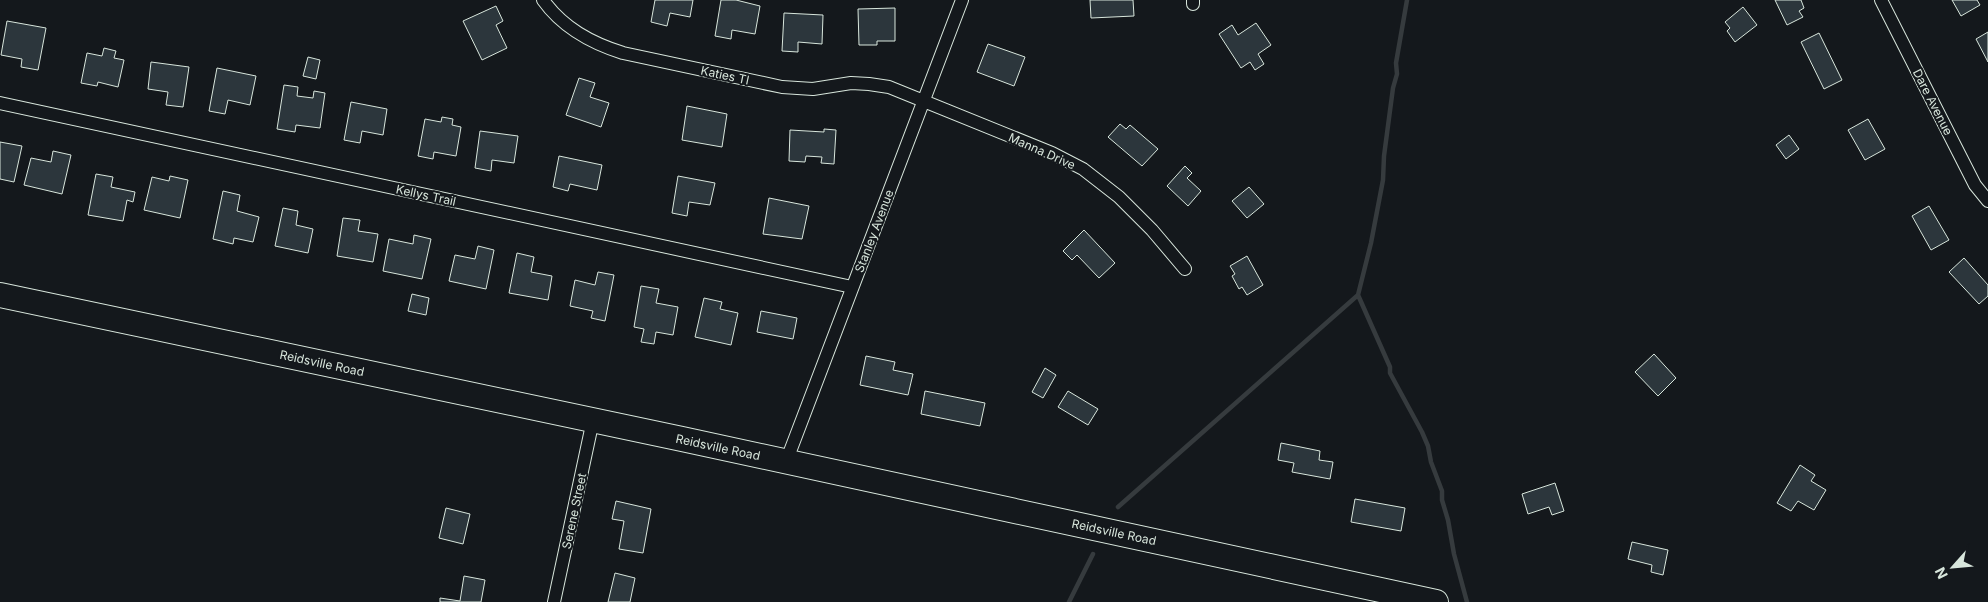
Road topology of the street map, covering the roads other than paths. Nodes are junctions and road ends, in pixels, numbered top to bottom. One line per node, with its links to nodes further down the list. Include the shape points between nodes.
1 (543, 0): 4 (street, Katies Tl, via 556,16 586,39 623,53 782,87 813,88 851,83 883,86)
2 (962, 0): 4 (street, Stanley Avenue)
3 (1881, 0): 6 (street, Dare Avenue, via 1975,186)
4 (923, 102): 7 (street, Manna Drive, via 1052,153 1083,169 1119,197); 8 (street, Stanley Avenue)
5 (0, 104): 8 (street, Kellys Trail)
6 (1988, 201)
7 (1185, 269)
8 (852, 287): 11 (street, Stanley Avenue)
9 (0, 295): 10 (highway, Reidsville Road)
10 (593, 420): 11 (highway, Reidsville Road); 12 (street, Serene Street)
11 (786, 462): 13 (highway, Reidsville Road)
12 (554, 602)
13 (1436, 602)

